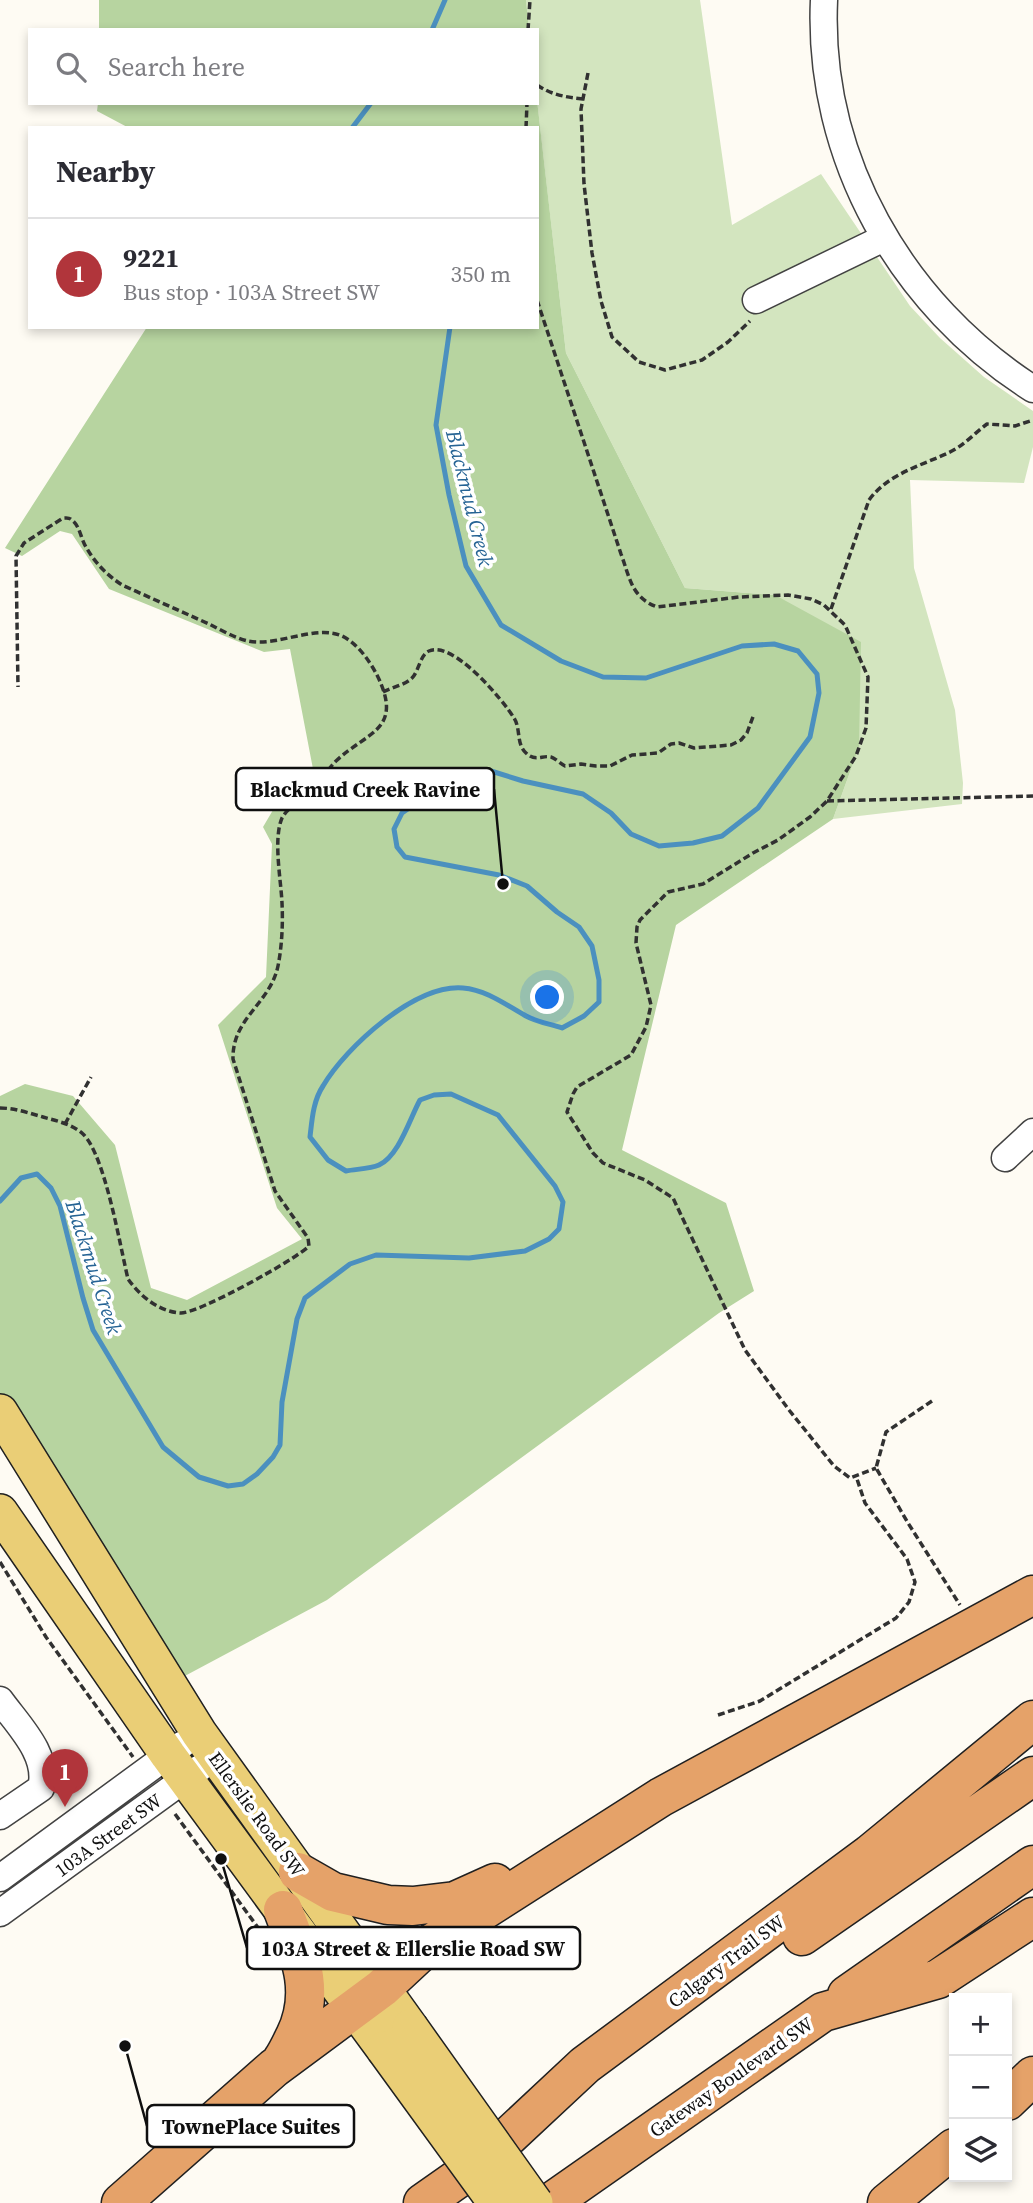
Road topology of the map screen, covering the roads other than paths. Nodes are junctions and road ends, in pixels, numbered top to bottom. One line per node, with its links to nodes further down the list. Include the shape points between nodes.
1 (824, 0): 2 (street, via 828,76 840,131)
2 (884, 238): 3 (street); 4 (street, via 936,309 983,353)
3 (761, 297)
4 (1033, 389)
5 (1033, 1132): 6 (street)
6 (1004, 1158)
7 (0, 1412): 13 (main road, Ellerslie Road SW)
8 (0, 1512): 11 (main road, Ellerslie Road SW)
9 (1033, 1595): 18 (highway)
10 (0, 1700): 17 (street, via 31,1744 43,1773 41,1788)
11 (134, 1705): 14 (main road, Ellerslie Road SW); 16 (street, via 140,1725 139,1759)
12 (1033, 1720): 32 (highway, Calgary Trail SW, via 870,1854 585,2065)
13 (208, 1745): 14 (street, 103A Street SW); 20 (main road, Ellerslie Road SW)
14 (177, 1767): 16 (street, 103A Street SW); 22 (street, 103A Street SW); 24 (main road, Ellerslie Road SW)
15 (1033, 1776): 32 (highway)
16 (122, 1788): 21 (street, 103A Street SW)
17 (0, 1816)
18 (616, 1824): 20 (highway, via 467,1896 435,1905 388,1905 333,1892); 25 (highway, via 426,1947)
19 (1033, 1866): 26 (highway)
20 (298, 1872): 25 (main road, Ellerslie Road SW)
21 (0, 1878)
22 (0, 1913)
23 (1033, 1917): 26 (highway, Gateway Boulevard SW, via 938,1979)
24 (271, 1919): 25 (main road, Ellerslie Road SW); 28 (highway, via 302,1961 306,1999 301,2023)
25 (368, 1998): 27 (main road, Ellerslie Road SW); 28 (highway)
26 (823, 2012): 37 (highway, Gateway Boulevard SW)
27 (397, 2038): 35 (main road, Ellerslie Road SW, bridge); 36 (main road, Ellerslie Road SW, bridge)
28 (274, 2068): 33 (highway)
29 (1033, 2076): 30 (highway)
30 (1012, 2096)
31 (949, 2152): 38 (highway)
32 (480, 2163): 34 (highway, Calgary Trail SW)
33 (121, 2203)
34 (423, 2203)
35 (496, 2203)
36 (535, 2203)
37 (550, 2203)
38 (887, 2203)

